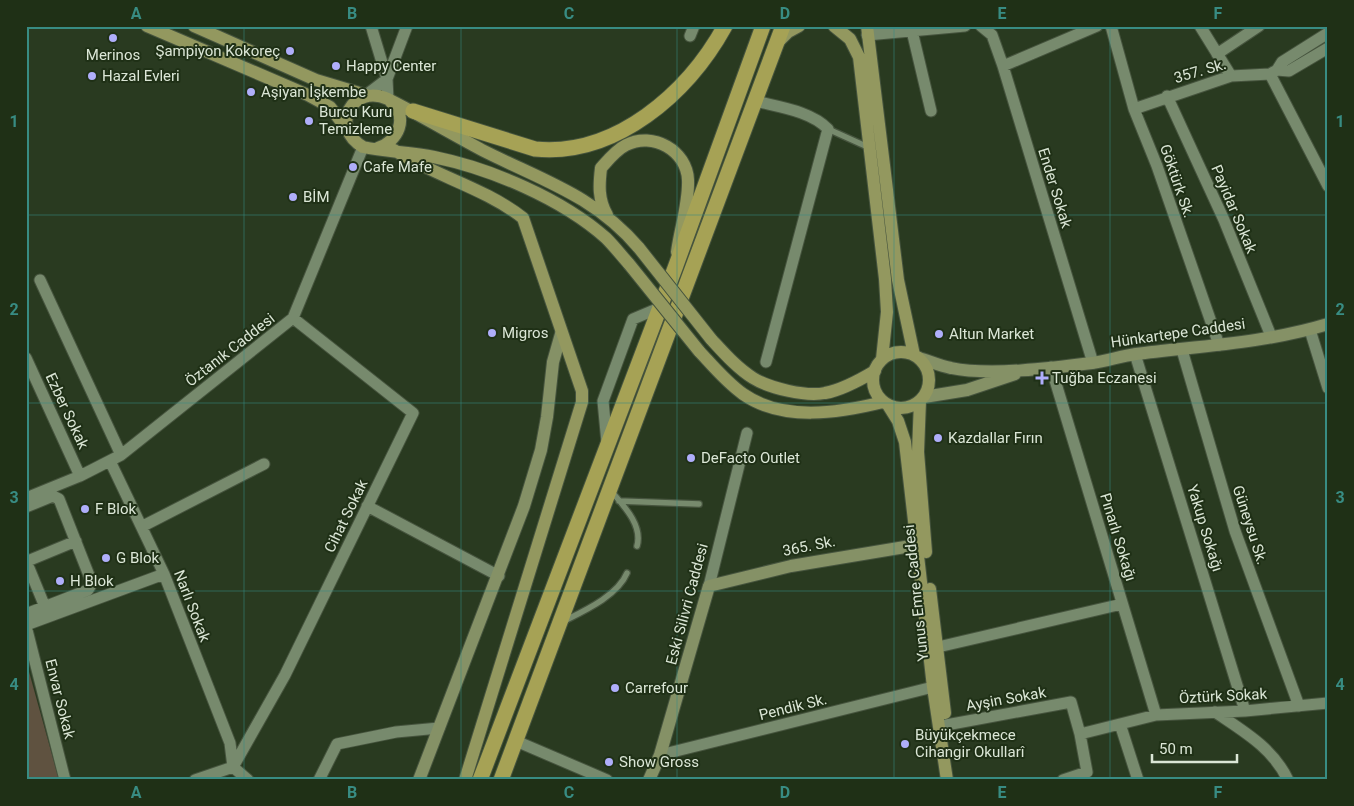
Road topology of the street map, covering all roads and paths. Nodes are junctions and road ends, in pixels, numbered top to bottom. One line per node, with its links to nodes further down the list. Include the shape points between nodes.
1 (147, 26): 33 (main road, via 308,95 330,107)
2 (194, 26): 26 (main road, via 316,80)
3 (371, 26): 25 (street)
4 (407, 26): 25 (street)
5 (725, 26): 31 (highway, via 714,46 656,110 601,140 552,151 535,149)
6 (763, 26): 41 (highway)
7 (783, 26): 19 (highway)
8 (799, 26): 19 (main road)
9 (834, 26): 37 (main road, via 850,39 859,57)
10 (965, 26): 17 (street)
11 (981, 26): 22 (street, Ender Sokak, via 992,35)
12 (1097, 26): 22 (street)
13 (1111, 26): 30 (street, Göktürk Sk.)
14 (1200, 26): 21 (street)
15 (1259, 26): 21 (street)
16 (867, 30): 17 (street); 51 (main road, via 898,280)
17 (912, 31): 32 (street)
18 (1328, 33): 23 (street, via 1282,62)
19 (776, 44): 29 (highway)
20 (1328, 48): 23 (street, 357. Sk., via 1289,71)
21 (1217, 54): 24 (street)
22 (1003, 66): 55 (street, Ender Sokak)
23 (1273, 72): 24 (street, 357. Sk.); 39 (street)
24 (1231, 76): 27 (street, 357. Sk.)
25 (387, 78): 26 (street); 28 (street)
26 (366, 96): 28 (main road); 33 (main road, via 358,99 348,112)
27 (1167, 96): 30 (street, 357. Sk.); 47 (street, Payidar Sokak, via 1224,220)
28 (388, 99): 31 (main road); 36 (main road, via 399,113 399,131 387,145)
29 (755, 101): 34 (street, via 808,116); 66 (highway)
30 (1134, 109): 48 (street, Göktürk Sk.)
31 (413, 111): 40 (main road, via 482,150 567,190)
32 (931, 111)
33 (347, 129): 35 (main road, via 356,143)
34 (828, 129): 37 (lane); 54 (street)
35 (363, 147): 36 (main road); 43 (street, Öztanık Caddesi)
36 (378, 148): 38 (main road)
37 (870, 148): 53 (main road, via 886,279 887,312)
38 (394, 150): 46 (main road, via 435,174 507,206 523,218); 61 (main road, bridge, via 474,167 516,184 589,224 629,264 699,351 744,394 775,409 825,412)
39 (1328, 186)
40 (608, 217): 41 (main road, via 601,204 601,168 616,152 627,144 654,142 678,154 685,164 688,180); 58 (main road, bridge, via 624,230 711,339 754,378 770,386 824,394 857,382)
41 (675, 268): 105 (highway)
42 (40, 280): 63 (street, Narlı Sokak)
43 (294, 318): 63 (street, Öztanık Caddesi); 69 (street, Cihat Sokak, via 414,413)
44 (1328, 324): 45 (main road, Hünkartepe Caddesi)
45 (1310, 330): 47 (main road, Hünkartepe Caddesi); 59 (street)
46 (561, 334): 78 (main road, via 553,362 541,450); 104 (main road, via 582,390 582,402)
47 (1271, 336): 48 (main road, Hünkartepe Caddesi)
48 (1219, 345): 49 (main road, Hünkartepe Caddesi)
49 (1182, 350): 50 (main road, Hünkartepe Caddesi); 88 (street, Güneysu Sk., via 1235,531)
50 (1135, 354): 55 (main road, Hünkartepe Caddesi); 89 (street, Yakup Sokağı)
51 (917, 357): 53 (main road, via 897,352); 57 (main road, via 968,370); 60 (main road, via 928,372 930,381)
52 (26, 358): 65 (street, Ezber Sokak)
53 (882, 359): 58 (main road)
54 (766, 362)
55 (1093, 363): 56 (main road, Hünkartepe Caddesi)
56 (1051, 367): 57 (main road, Hünkartepe Caddesi); 80 (street, Pınarlı Sokağı)
57 (1032, 370): 60 (main road, via 967,390)
58 (875, 371): 61 (main road, via 874,386)
59 (1328, 388)
60 (922, 399): 61 (main road, via 905,408); 73 (main road, Yunus Emre Caddesi, via 918,452)
61 (886, 404): 73 (main road, via 898,421 904,442)
62 (747, 433): 79 (street, Eski Silivri Caddesi)
63 (116, 458): 65 (street, Öztanık Caddesi); 71 (street, Narlı Sokak)
64 (264, 464): 71 (street)
65 (80, 476): 67 (street, Öztanık Caddesi)
66 (615, 496): 68 (lane); 74 (lane, via 627,510 637,531); 83 (highway)
67 (26, 498)
68 (699, 504)
69 (367, 506): 78 (street); 98 (street, Cihat Sokak, via 271,702)
70 (26, 507): 72 (street, via 53,496 58,499)
71 (143, 526): 77 (street, Narlı Sokak)
72 (76, 541): 75 (street); 81 (street, via 92,583 88,590)
73 (921, 545): 79 (main road, 365. Sk., via 801,564); 85 (main road, Yunus Emre Caddesi); 86 (main road)
74 (637, 546)
75 (28, 564): 81 (street)
76 (627, 573): 83 (lane, via 622,583 586,610)
77 (164, 574): 84 (street); 98 (street, Narlı Sokak, via 230,743)
78 (499, 576): 94 (main road)
79 (709, 586): 97 (main road, Eski Silivri Caddesi)
80 (1122, 604): 85 (street); 91 (street, Pınarlı Sokağı)
81 (45, 607): 82 (street)
82 (26, 614)
83 (560, 623): 96 (highway)
84 (26, 626): 99 (street, Envar Sokak)
85 (938, 647): 93 (main road, Yunus Emre Caddesi)
86 (933, 687): 97 (street, Pendik Sk.); 109 (main road)
87 (1328, 703): 88 (street, Öztürk Sokak)
88 (1299, 706): 89 (street, Öztürk Sokak)
89 (1245, 711): 90 (street, Öztürk Sokak)
90 (1215, 712): 91 (street, Öztürk Sokak); 113 (street, via 1264,746 1278,761)
91 (1156, 715): 92 (street, Öztürk Sokak)
92 (1120, 724): 95 (street, Öztürk Sokak); 112 (street)
93 (946, 725): 95 (street, Ayşin Sokak, via 1071,702); 110 (main road, Yunus Emre Caddesi)
94 (439, 728): 102 (street, via 396,732 337,744); 103 (main road)
95 (1080, 734): 111 (street, via 1087,772)
96 (516, 740): 106 (highway); 107 (street)
97 (660, 755): 108 (main road, Eski Silivri Caddesi)
98 (233, 767): 100 (street); 101 (street)
99 (65, 780)
100 (195, 780)
101 (248, 780)
102 (319, 780)
103 (419, 780)
104 (465, 780)
105 (480, 780)
106 (501, 780)
107 (607, 780)
108 (650, 780)
109 (947, 780)
110 (954, 780)
111 (1063, 780)
112 (1138, 780)
113 (1288, 780)

